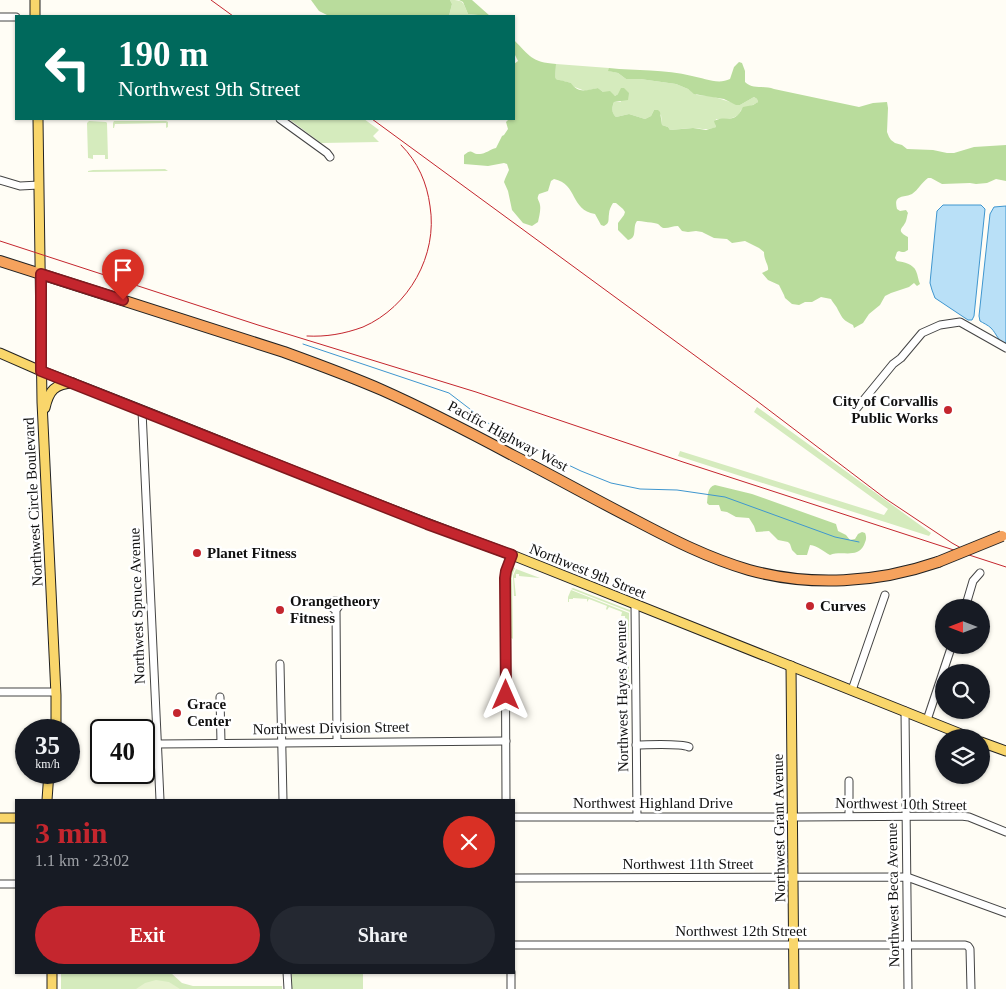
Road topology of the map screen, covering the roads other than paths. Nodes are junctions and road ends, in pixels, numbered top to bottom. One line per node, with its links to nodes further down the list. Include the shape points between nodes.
1 (35, 0): 2 (main road)
2 (35, 15)
3 (15, 17): 4 (street)
4 (0, 18)
5 (38, 120): 9 (main road, Northwest Circle Boulevard)
6 (281, 120): 7 (street)
7 (330, 157)
8 (0, 180): 9 (street, via 20,186)
9 (39, 185): 11 (main road, Northwest Circle Boulevard)
10 (0, 261): 11 (highway, Pacific Highway West)
11 (41, 274): 14 (main road, Northwest Circle Boulevard); 19 (highway, Pacific Highway West, bridge, via 284,352 382,390 450,422 666,536 709,556 756,571 782,577 841,581 891,576 919,569)
12 (1006, 348): 16 (street, via 960,322 940,325 922,333)
13 (0, 353): 14 (main road, Northwest 9th Street)
14 (41, 371): 15 (main road, Northwest 9th Street); 18 (main road, Northwest Circle Boulevard)
15 (73, 383): 17 (main road, Northwest 9th Street); 18 (main road, via 53,389 46,401)
16 (857, 408)
17 (142, 411): 20 (main road, Northwest 9th Street); 41 (street, Northwest Spruce Avenue)
18 (43, 423): 31 (main road, Northwest Circle Boulevard)
19 (1005, 534)
20 (512, 555): 24 (main road, Northwest 9th Street); 37 (street, via 505,578)
21 (980, 573): 23 (street, via 973,580)
22 (885, 595): 29 (street)
23 (968, 599)
24 (635, 604): 28 (main road, Northwest 9th Street); 42 (street, Northwest Hayes Avenue)
25 (336, 609): 39 (street)
26 (949, 654): 35 (street)
27 (280, 664): 38 (street)
28 (791, 666): 29 (main road, Northwest 9th Street); 56 (main road, Northwest Grant Avenue)
29 (852, 690): 33 (main road, Northwest 9th Street)
30 (0, 692): 31 (street)
31 (56, 692): 34 (main road, Northwest Circle Boulevard)
32 (220, 697): 40 (street)
33 (905, 711): 35 (main road, Northwest 9th Street); 53 (street, Northwest Beca Avenue)
34 (56, 719)
35 (927, 720): 36 (main road, Northwest 9th Street)
36 (949, 729)
37 (506, 740): 39 (street, Northwest Division Street); 51 (street)
38 (282, 742): 39 (street, Northwest Division Street); 40 (street, Northwest Division Street); 50 (street)
39 (337, 742)
40 (221, 743): 41 (street, Northwest Division Street)
41 (157, 744): 49 (street, Northwest Spruce Avenue)
42 (636, 746): 44 (street); 55 (street, Northwest Hayes Avenue)
43 (990, 746): 45 (main road)
44 (689, 747)
45 (1006, 752)
46 (849, 781): 52 (street)
47 (48, 784): 48 (main road)
48 (47, 799)
49 (160, 799)
50 (283, 799)
51 (506, 799)
52 (849, 816): 53 (street, Northwest 10th Street); 56 (street, Northwest 10th Street)
53 (906, 816): 59 (street, Northwest 10th Street, via 966,816); 60 (street, Northwest Beca Avenue)
54 (515, 817): 55 (street, Northwest Highland Drive)
55 (637, 817): 56 (street, Northwest Highland Drive)
56 (793, 817): 62 (main road, Northwest Grant Avenue)
57 (0, 818): 58 (main road)
58 (15, 818)
59 (1006, 832)
60 (907, 877): 62 (street, Northwest 11th Street); 65 (street, Northwest 11th Street); 67 (street, Northwest Beca Avenue)
61 (515, 878): 62 (street, Northwest 11th Street)
62 (793, 878): 66 (main road, Northwest Grant Avenue)
63 (0, 884): 64 (street)
64 (15, 884)
65 (1006, 913)
66 (794, 945): 67 (street, Northwest 12th Street); 68 (street, Northwest 12th Street); 75 (main road, Northwest Grant Avenue)
67 (908, 945): 76 (street, Northwest Beca Avenue); 77 (street, Northwest 12th Street, via 968,946)
68 (515, 946)
69 (52, 974): 72 (main road)
70 (287, 974): 73 (street)
71 (511, 974): 74 (street)
72 (52, 989)
73 (288, 989)
74 (511, 989)
75 (794, 989)
76 (908, 989)
77 (970, 989)

